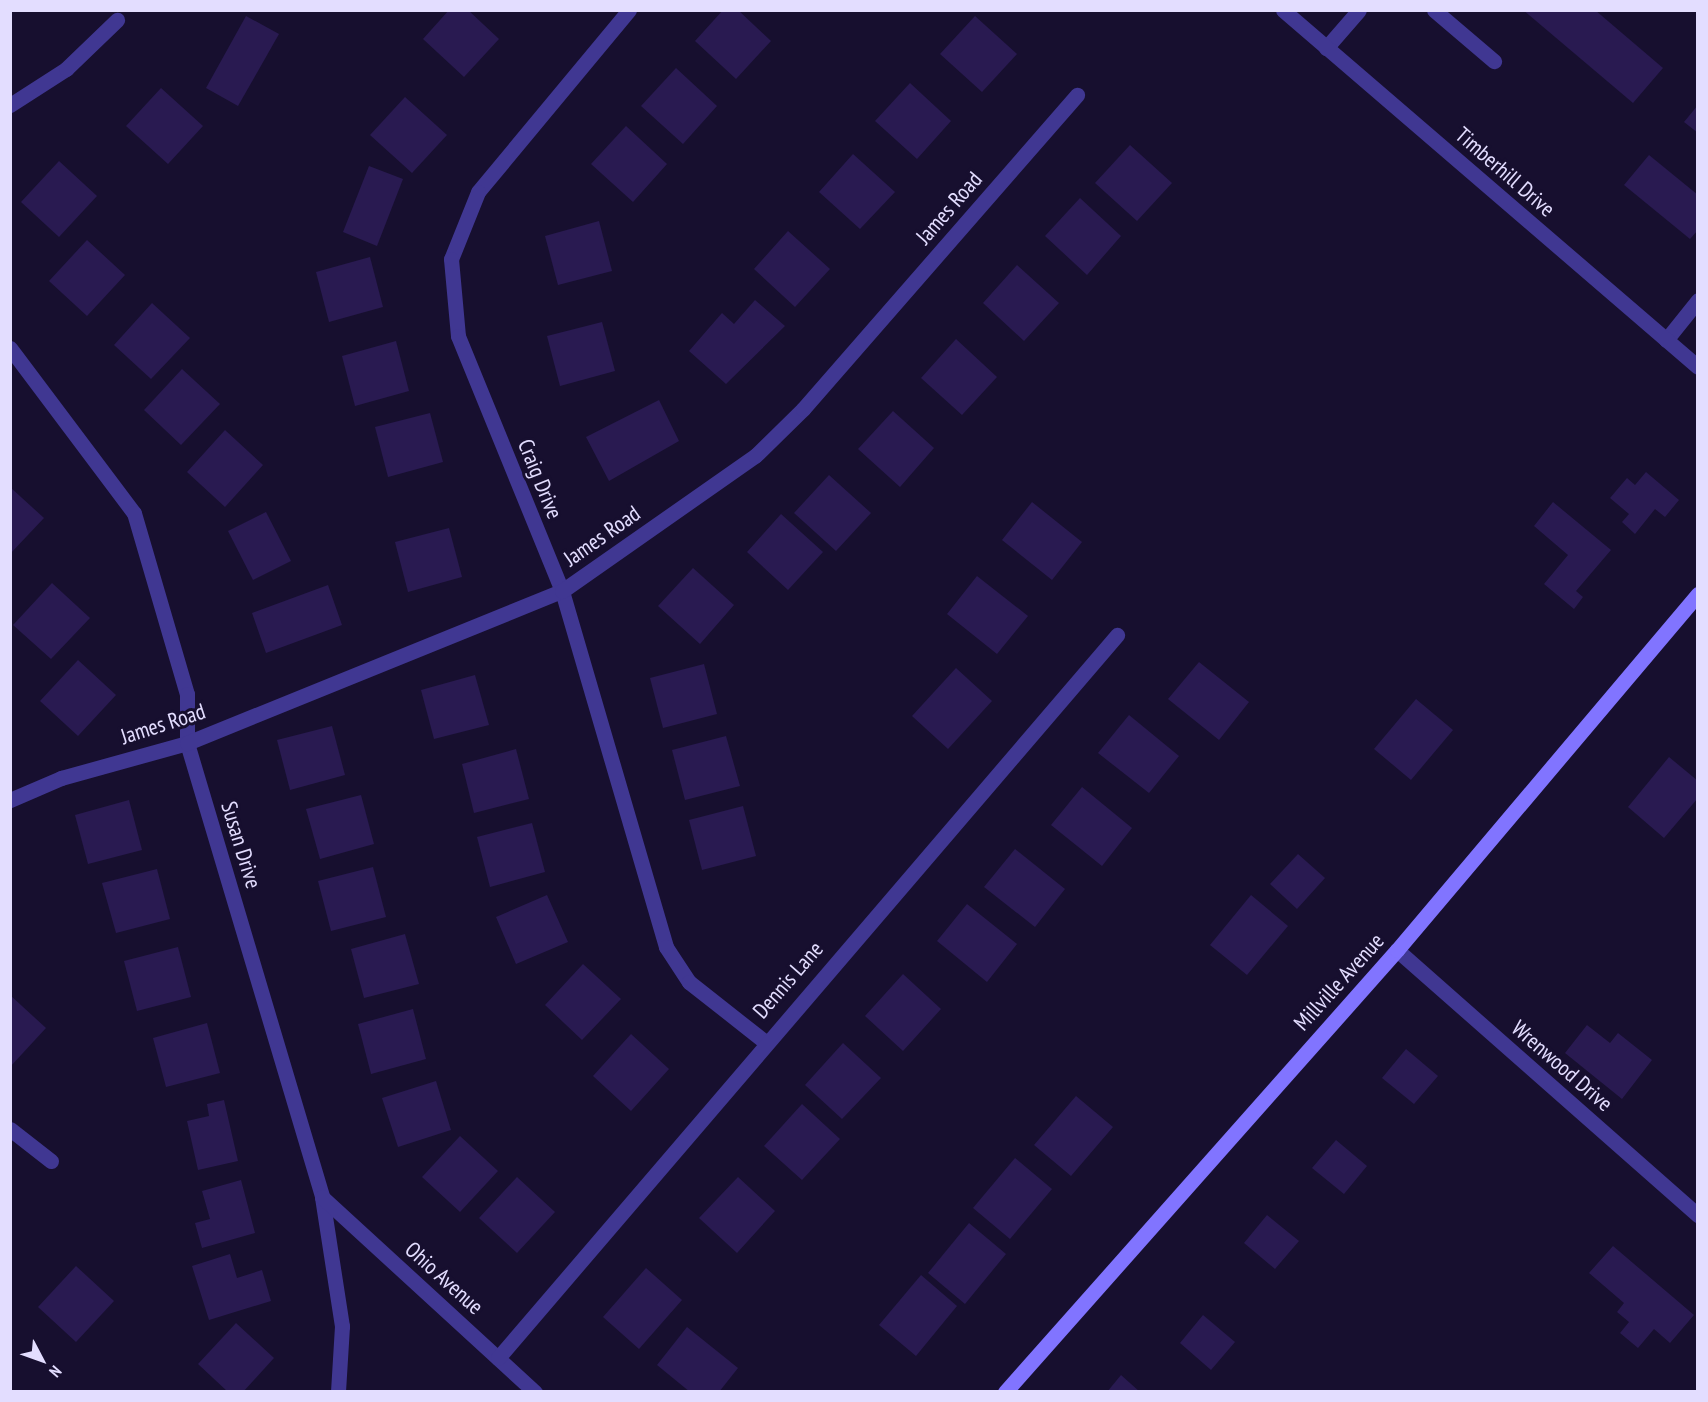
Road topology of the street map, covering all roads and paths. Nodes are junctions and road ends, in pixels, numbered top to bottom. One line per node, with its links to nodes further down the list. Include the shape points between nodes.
1 (629, 10): 14 (street, Craig Drive, via 477,192 451,259 458,336)
2 (1283, 10): 6 (street, Timberhill Drive)
3 (1359, 10): 6 (street)
4 (1434, 10): 7 (street)
5 (117, 20): 9 (street, via 66,69)
6 (1326, 48): 11 (street, Timberhill Drive)
7 (1494, 61)
8 (1077, 95): 14 (street, James Road, via 803,410 755,456)
9 (10, 105)
10 (1698, 300): 11 (street)
11 (1666, 340): 13 (street, Timberhill Drive)
12 (10, 348): 17 (street, Susan Drive, via 134,513 187,693)
13 (1698, 367)
14 (562, 591): 17 (street, James Road); 20 (street, Craig Drive, via 666,947 689,982)
15 (1698, 594): 19 (main road, Millville Avenue)
16 (1117, 635): 20 (street, Dennis Lane)
17 (187, 742): 18 (street, James Road, via 61,778); 23 (street, Susan Drive)
18 (10, 800)
19 (1397, 950): 24 (street, Wrenwood Drive); 28 (main road, Millville Avenue)
20 (764, 1041): 25 (street, Dennis Lane)
21 (10, 1129): 22 (street)
22 (51, 1161)
23 (322, 1197): 25 (street, Ohio Avenue); 26 (street, Susan Drive, via 342,1326)
24 (1698, 1215)
25 (498, 1358): 27 (street, Ohio Avenue)
26 (338, 1392)
27 (535, 1392)
28 (1005, 1392)

